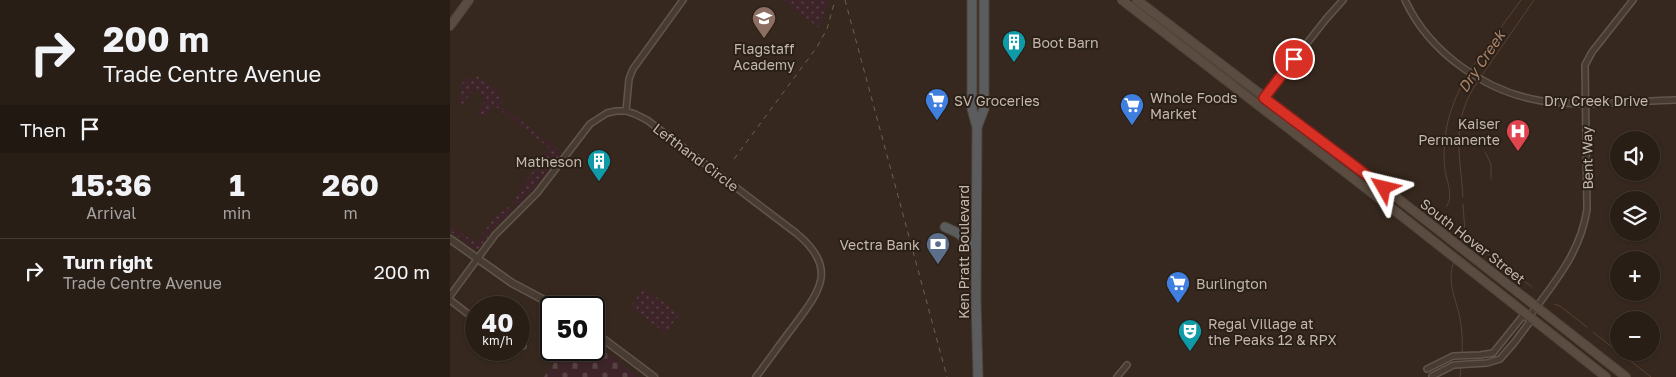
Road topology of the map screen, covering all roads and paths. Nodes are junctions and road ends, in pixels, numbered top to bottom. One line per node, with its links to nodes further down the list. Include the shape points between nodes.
1 (469, 0): 10 (main road)
2 (684, 0): 15 (street, via 633,69)
3 (972, 0): 16 (highway, Ken Pratt Boulevard, via 972,110)
4 (984, 0): 16 (highway, Ken Pratt Boulevard, via 984,110)
5 (1122, 0): 14 (main road, South Hover Street)
6 (1137, 0): 11 (main road, South Hover Street)
7 (1343, 0): 11 (street)
8 (1405, 0): 13 (street, Dry Creek Drive, via 1428,36 1476,76 1534,99)
9 (1633, 0): 13 (street, Bent Way, via 1592,52 1586,65)
10 (450, 26)
11 (1264, 98): 14 (main road); 24 (main road, South Hover Street)
12 (1676, 100): 13 (street, Dry Creek Drive)
13 (1586, 102): 24 (street, Bent Way, via 1587,204 1584,224 1567,264)
14 (1258, 106): 26 (main road, South Hover Street)
15 (626, 111): 20 (street, via 606,113 590,124 537,193 495,235); 32 (street, Lefthand Circle, via 647,120 670,137 796,233 817,256 821,272 816,297)
16 (977, 127): 19 (highway, Ken Pratt Boulevard)
17 (945, 227): 19 (highway)
18 (450, 239): 20 (street)
19 (976, 248): 33 (highway, Ken Pratt Boulevard)
20 (477, 259): 21 (street); 22 (street)
21 (450, 296)
22 (540, 299)
23 (450, 300): 25 (street)
24 (1536, 307): 26 (street, Bent Way); 36 (main road, South Hover Street)
25 (465, 312)
26 (1530, 316): 29 (street, Bent Way, via 1522,317 1493,353 1453,356); 30 (street, Bent Way, via 1529,323 1500,359 1487,364 1454,365); 35 (main road, South Hover Street)
27 (605, 340): 31 (street)
28 (1127, 365): 34 (street)
29 (1427, 369)
30 (1432, 376)
31 (654, 377)
32 (756, 377)
33 (978, 377)
34 (1117, 377)
35 (1606, 377)
36 (1626, 377)

